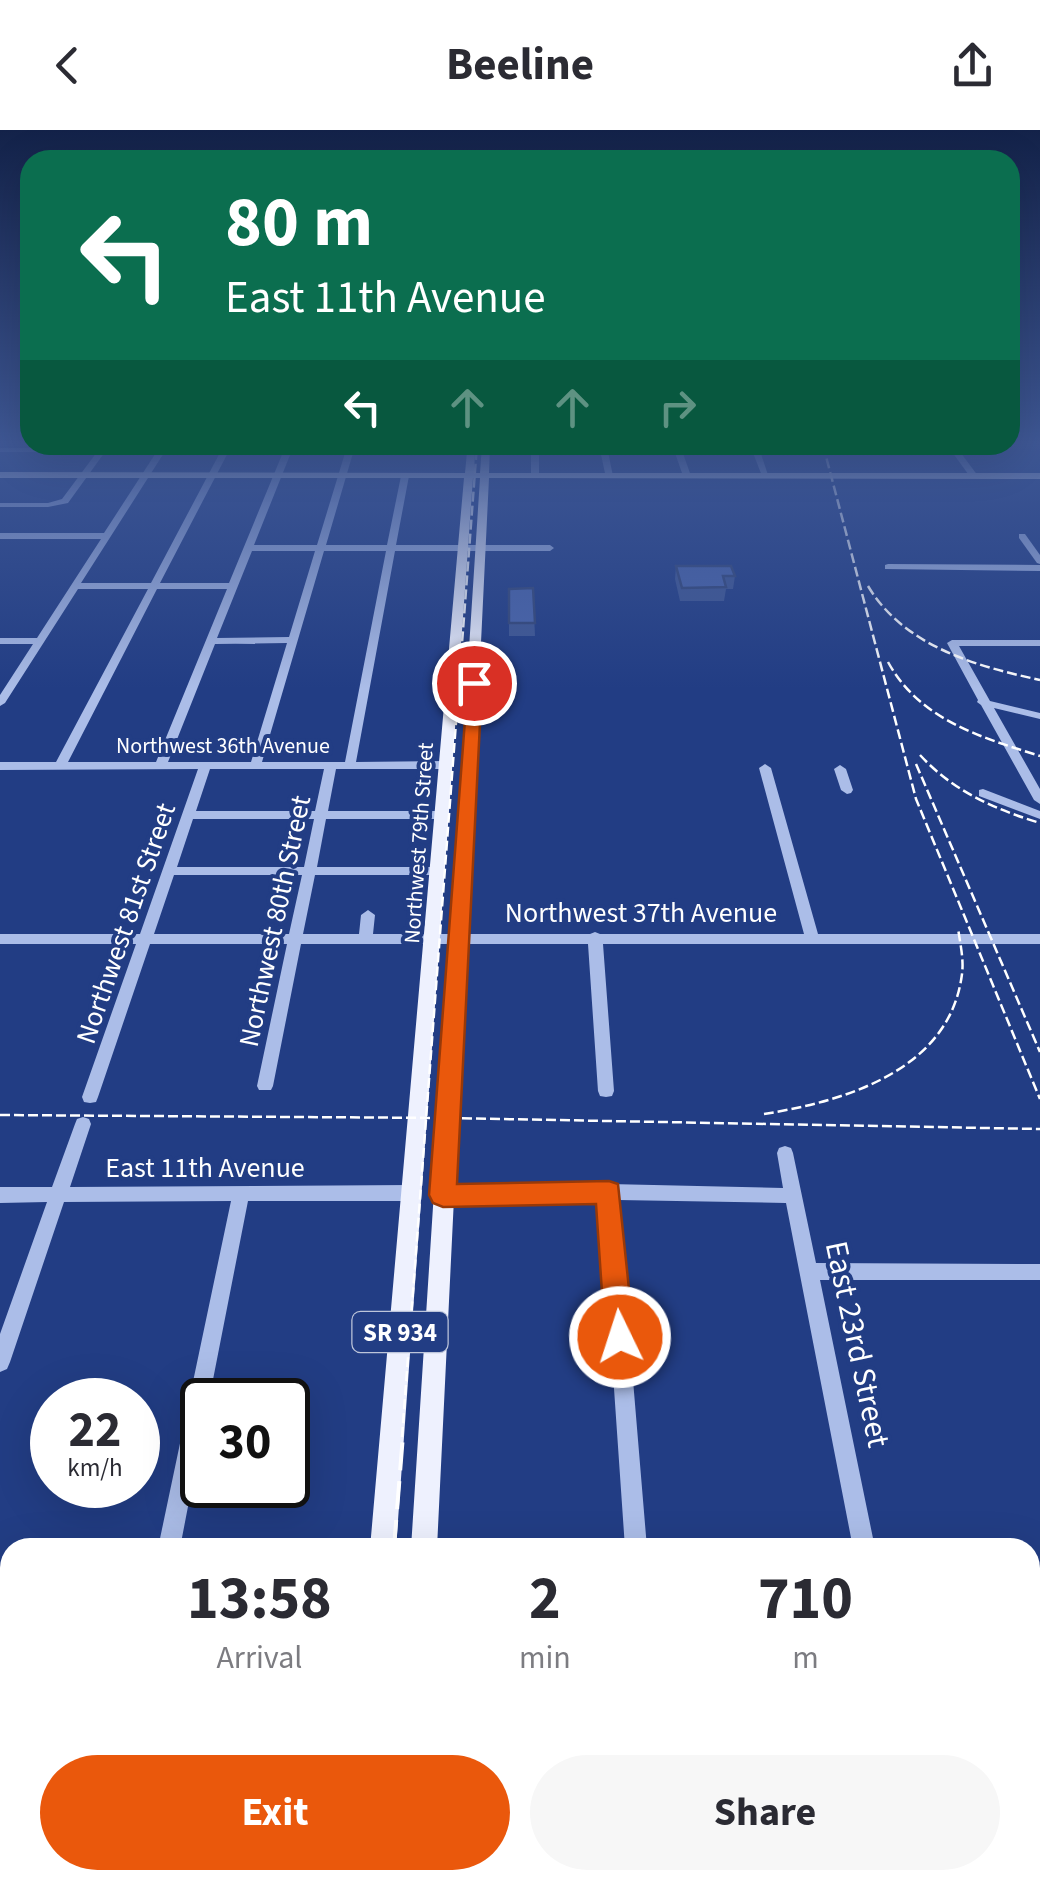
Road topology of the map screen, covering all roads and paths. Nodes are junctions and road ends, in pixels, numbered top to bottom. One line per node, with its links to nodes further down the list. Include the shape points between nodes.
1 (113, 525): 9 (street)
2 (185, 525): 20 (street)
3 (258, 525): 11 (street)
4 (327, 525): 12 (street)
5 (396, 525): 13 (street)
6 (472, 525): 14 (main road, Northwest 79th Street / SR 934)
7 (476, 525): 14 (main road, Northwest 79th Street / SR 934)
8 (0, 536): 9 (street)
9 (106, 536): 18 (street)
10 (1022, 536): 16 (street)
11 (249, 548): 12 (street); 19 (street)
12 (320, 548): 13 (street); 21 (street)
13 (392, 548): 14 (street); 34 (street)
14 (473, 548): 15 (street); 35 (main road, Northwest 79th Street / SR 934); 52 (main road, Northwest 79th Street / SR 934)
15 (550, 548)
16 (1040, 564): 17 (street)
17 (888, 567)
18 (76, 586): 20 (street); 23 (street)
19 (233, 586): 20 (street); 24 (street)
20 (150, 587): 29 (street)
21 (293, 640): 24 (street); 32 (street)
22 (0, 641): 23 (street)
23 (40, 641): 26 (street)
24 (210, 641): 30 (street)
25 (1040, 643): 27 (street, via 952,643)
26 (0, 702)
27 (982, 702): 28 (street); 41 (street)
28 (1040, 716)
29 (60, 764): 30 (street, Northwest 36th Avenue); 36 (street, Northwest 36th Avenue)
30 (161, 764): 31 (street, Northwest 36th Avenue)
31 (206, 764): 32 (street, Northwest 36th Avenue); 43 (street, Northwest 81st Street)
32 (256, 764): 33 (street, Northwest 36th Avenue)
33 (331, 765): 34 (street, Northwest 36th Avenue); 42 (street, Northwest 80th Street)
34 (350, 765): 35 (street, Northwest 36th Avenue)
35 (446, 765): 44 (main road, Northwest 79th Street / SR 934)
36 (0, 766)
37 (765, 768): 50 (street)
38 (840, 769): 39 (street)
39 (848, 790)
40 (984, 793): 45 (street)
41 (1040, 800)
42 (322, 814): 43 (street); 44 (street); 48 (street, Northwest 80th Street)
43 (190, 815): 46 (street, Northwest 81st Street)
44 (442, 815): 47 (main road, Northwest 79th Street / SR 934)
45 (1040, 815)
46 (170, 871): 48 (street); 54 (street, Northwest 81st Street)
47 (439, 871): 48 (street); 51 (main road, Northwest 79th Street / SR 934)
48 (310, 872): 55 (street, Northwest 80th Street)
49 (368, 915): 56 (street)
50 (812, 936): 53 (street, Northwest 37th Avenue); 58 (street, Northwest 37th Avenue)
51 (434, 937): 52 (street, Northwest 37th Avenue); 56 (street, Northwest 37th Avenue); 65 (main road, Northwest 79th Street / SR 934)
52 (460, 937): 53 (street, Northwest 37th Avenue); 68 (main road, Northwest 79th Street / SR 934)
53 (595, 937): 60 (street)
54 (146, 938): 55 (street, Northwest 37th Avenue); 57 (street, Northwest 37th Avenue); 61 (street, Northwest 81st Street)
55 (295, 938): 56 (street, Northwest 37th Avenue); 59 (street, Northwest 80th Street)
56 (364, 938)
57 (1, 939)
58 (1040, 940)
59 (265, 1086)
60 (606, 1091)
61 (90, 1097)
62 (83, 1124): 69 (street)
63 (784, 1153): 70 (street, East 23rd Street)
64 (609, 1192): 68 (street); 70 (street); 79 (street)
65 (411, 1193): 66 (street, East 11th Avenue); 73 (main road, SR 934)
66 (241, 1194): 69 (street, East 11th Avenue); 76 (street)
67 (0, 1195): 69 (street, East 11th Avenue)
68 (443, 1195): 74 (main road, SR 934)
69 (58, 1196): 75 (street)
70 (793, 1196): 71 (street, East 23rd Street)
71 (807, 1272): 72 (street); 80 (street, East 23rd Street)
72 (1040, 1272)
73 (400, 1330): 74 (main road); 77 (main road, SR 934)
74 (435, 1330): 78 (main road, SR 934)
75 (0, 1362)
76 (170, 1538)
77 (385, 1538)
78 (425, 1538)
79 (635, 1538)
80 (862, 1538)

